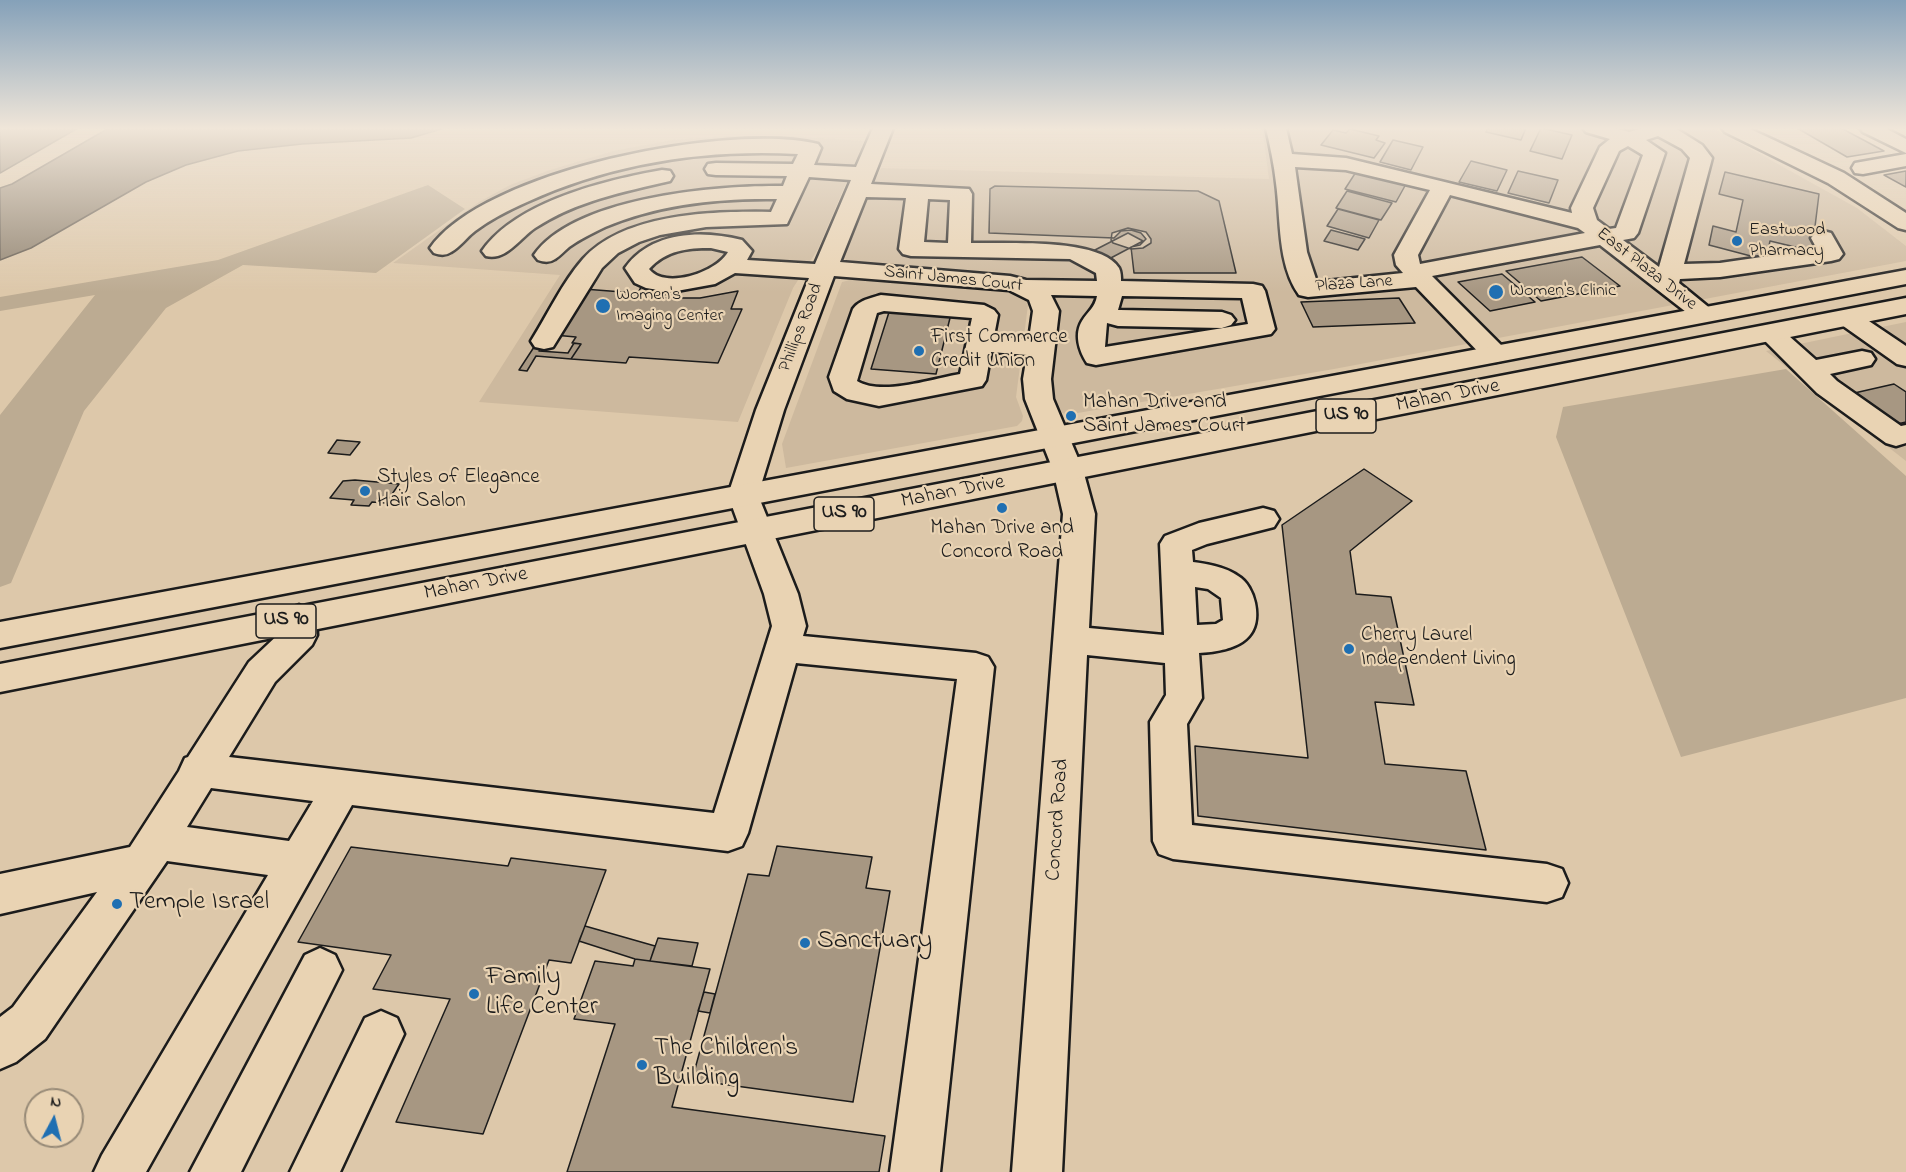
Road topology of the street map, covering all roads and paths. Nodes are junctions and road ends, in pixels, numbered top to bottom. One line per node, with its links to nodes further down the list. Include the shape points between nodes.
1 (861, 182): 29 (main road, Phillips Road)
2 (553, 183): 24 (main road, via 483,214 442,248)
3 (602, 183): 14 (main road)
4 (639, 183): 14 (main road)
5 (795, 183): 16 (main road)
6 (865, 183): 15 (main road)
7 (1305, 183): 31 (main road, Plaza Lane, via 1291,223 1308,290)
8 (1425, 183): 13 (main road)
9 (1594, 183): 18 (main road, East Plaza Drive, via 1582,208)
10 (1644, 183): 22 (main road, via 1626,233)
11 (1694, 183): 33 (main road)
12 (1843, 183): 19 (main road)
13 (1443, 187): 18 (main road); 31 (main road, via 1406,255)
14 (609, 189): 17 (main road); 24 (main road, via 534,220)
15 (918, 192): 23 (main road, via 961,194); 23 (main road, via 911,249)
16 (790, 193): 17 (main road, via 709,194); 20 (main road, via 779,219 708,219)
17 (633, 209): 20 (main road); 26 (main road, via 581,230)
18 (1586, 223): 22 (main road, East Plaza Drive)
19 (1906, 224)
20 (666, 237): 27 (main road, via 622,242); 28 (main road, via 734,245 740,251); 28 (main road, via 637,268 642,278 664,284 698,282)
21 (1823, 238): 33 (main road, via 1831,254)
22 (1604, 239): 31 (main road); 33 (main road, East Plaza Drive)
23 (959, 250): 25 (main road)
24 (494, 251): 26 (main road)
25 (1051, 252): 34 (main road); 35 (main road, via 1072,252 1105,267)
26 (546, 255): 27 (main road)
27 (598, 258): 43 (main road)
28 (736, 261): 29 (main road, Saint James Court)
29 (825, 268): 30 (main road, Saint James Court); 55 (main road, Phillips Road, via 770,410)
30 (912, 275): 34 (main road, Saint James Court); 36 (main road)
31 (1417, 276): 47 (main road)
32 (1906, 277): 39 (main road, Mahan Drive / US 90)
33 (1668, 279): 39 (main road, East Plaza Drive)
34 (1038, 287): 35 (main road); 46 (main road, Saint James Court, via 1046,311)
35 (1110, 289): 38 (main road, via 1108,306); 41 (main road, via 1253,291)
36 (904, 304): 45 (main road, via 975,310 985,315); 45 (main road, via 881,303 866,309 843,376 844,385 857,393 879,397 972,380)
37 (1906, 306): 40 (main road, Mahan Drive / US 90)
38 (1102, 313): 41 (main road, via 1118,318); 41 (main road, via 1094,323 1090,345 1096,357 1262,329)
39 (1704, 314): 44 (main road, East Plaza Drive); 47 (main road, Mahan Drive / US 90)
40 (1848, 318): 42 (main road, Mahan Drive / US 90); 48 (main road)
41 (1260, 321)
42 (1772, 333): 44 (main road, Mahan Drive / US 90); 51 (main road)
43 (544, 341)
44 (1733, 341): 52 (main road, Mahan Drive / US 90)
45 (979, 343): 46 (main road)
46 (1041, 348): 54 (main road, Saint James Court, via 1036,379 1039,399)
47 (1495, 354): 50 (main road, Mahan Drive / US 90)
48 (1906, 357)
49 (1862, 359): 51 (main road)
50 (1413, 368): 52 (main road); 54 (main road, Mahan Drive / US 90)
51 (1811, 369): 53 (main road, via 1827,387 1896,436)
52 (1441, 398): 54 (main road, Mahan Drive / US 90)
53 (1906, 434)
54 (1062, 452): 55 (main road, Mahan Drive / US 90); 57 (main road, Mahan Drive / US 90); 63 (main road, Concord Road, via 1078,514)
55 (743, 495): 57 (main road); 59 (main road, Mahan Drive / US 90)
56 (1263, 519): 58 (main road, via 1199,534 1176,544)
57 (756, 531): 60 (main road, Mahan Drive / US 90); 65 (main road, via 789,626)
58 (1178, 572): 64 (main road); 64 (main road, via 1213,578 1233,590 1238,597 1240,625 1230,634)
59 (296, 579): 60 (main road); 62 (main road, Mahan Drive / US 90)
60 (299, 618): 61 (main road, Mahan Drive / US 90); 66 (main road, via 300,635)
61 (245, 630): 66 (main road); 67 (main road, Mahan Drive / US 90)
62 (0, 635)
63 (1071, 640): 64 (main road); 81 (main road, Concord Road)
64 (1181, 645): 72 (main road, via 1184,698 1168,722 1173,841)
65 (782, 648): 69 (main road, via 728,833); 80 (main road, via 976,667)
66 (262, 672): 68 (main road)
67 (0, 678)
68 (198, 770): 69 (main road); 70 (main road)
69 (342, 788): 71 (main road)
70 (149, 852): 71 (main road); 73 (main road); 76 (main road, via 29,1023)
71 (299, 861): 77 (main road)
72 (1547, 883)
73 (0, 894)
74 (320, 970): 78 (main road)
75 (381, 1034): 79 (main road)
76 (0, 1046)
77 (124, 1171)
78 (215, 1172)
79 (315, 1172)
80 (915, 1172)
81 (1037, 1172)

